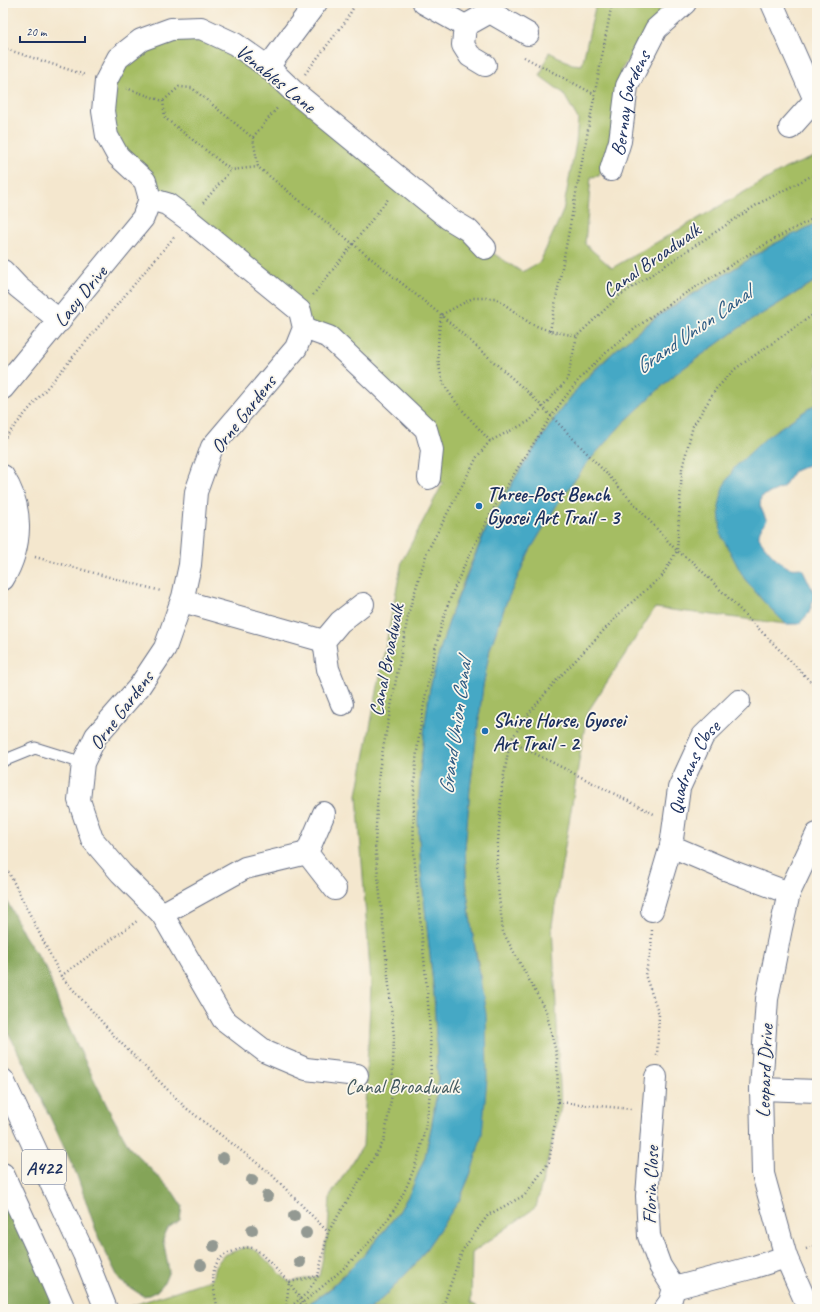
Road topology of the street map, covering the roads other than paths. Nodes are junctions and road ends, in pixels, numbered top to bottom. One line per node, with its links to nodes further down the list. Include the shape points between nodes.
1 (316, 3): 8 (street)
2 (424, 3): 5 (street)
3 (685, 3): 11 (street, Bernay Gardens, via 656,29 627,86 620,142)
4 (772, 3): 9 (street)
5 (465, 26): 6 (street, via 490,12); 7 (street, via 463,45 470,56)
6 (528, 34)
7 (486, 65)
8 (268, 67): 12 (street, Venables Lane, via 235,44 201,28 171,29 141,40 118,58 106,82 103,111 107,136 118,156 145,181); 13 (street, Venables Lane, via 292,90 448,218 468,230)
9 (816, 100): 10 (street)
10 (790, 128)
11 (611, 170)
12 (150, 199): 15 (street, via 166,204 189,220); 16 (street, Lacy Drive, via 143,218)
13 (485, 248)
14 (3, 271): 16 (street, via 18,288)
15 (302, 320): 19 (street, via 329,337 426,429 432,450); 21 (street, Orne Gardens, via 296,348 212,447 196,492 190,565)
16 (60, 321): 17 (street, Lacy Drive)
17 (3, 388)
18 (3, 476): 20 (street, via 14,501 19,524 11,566)
19 (429, 478)
20 (3, 579)
21 (183, 599): 23 (street); 27 (street, Orne Gardens, via 165,648 139,687 96,736)
22 (363, 604): 23 (street, via 340,622)
23 (324, 641): 25 (street, via 328,669)
24 (739, 701): 30 (street, Quadrans Close, via 703,736 679,788)
25 (342, 704)
26 (3, 761): 27 (lane, via 35,748)
27 (83, 763): 35 (street, Orne Gardens, via 79,800 92,839)
28 (324, 813): 31 (street)
29 (817, 834): 33 (street, Leopard Drive)
30 (671, 846): 33 (street, Quadrans Close); 34 (street, Quadrans Close)
31 (307, 853): 32 (street); 35 (street, via 245,868)
32 (335, 889)
33 (789, 893): 39 (street, Leopard Drive, via 767,999)
34 (652, 910)
35 (159, 911): 36 (street, Orne Gardens, via 223,1019 266,1052 306,1068)
36 (356, 1075)
37 (656, 1077): 43 (street, Florin Close, via 647,1196 649,1236 660,1266)
38 (3, 1080): 45 (street, A422, via 84,1254)
39 (761, 1089): 40 (street); 42 (street, Leopard Drive, via 763,1174)
40 (817, 1091)
41 (3, 1174): 44 (street, A422)
42 (786, 1256): 43 (street); 47 (street, Leopard Drive)
43 (674, 1288): 46 (street)
44 (64, 1309)
45 (106, 1309)
46 (665, 1309)
47 (809, 1309)

